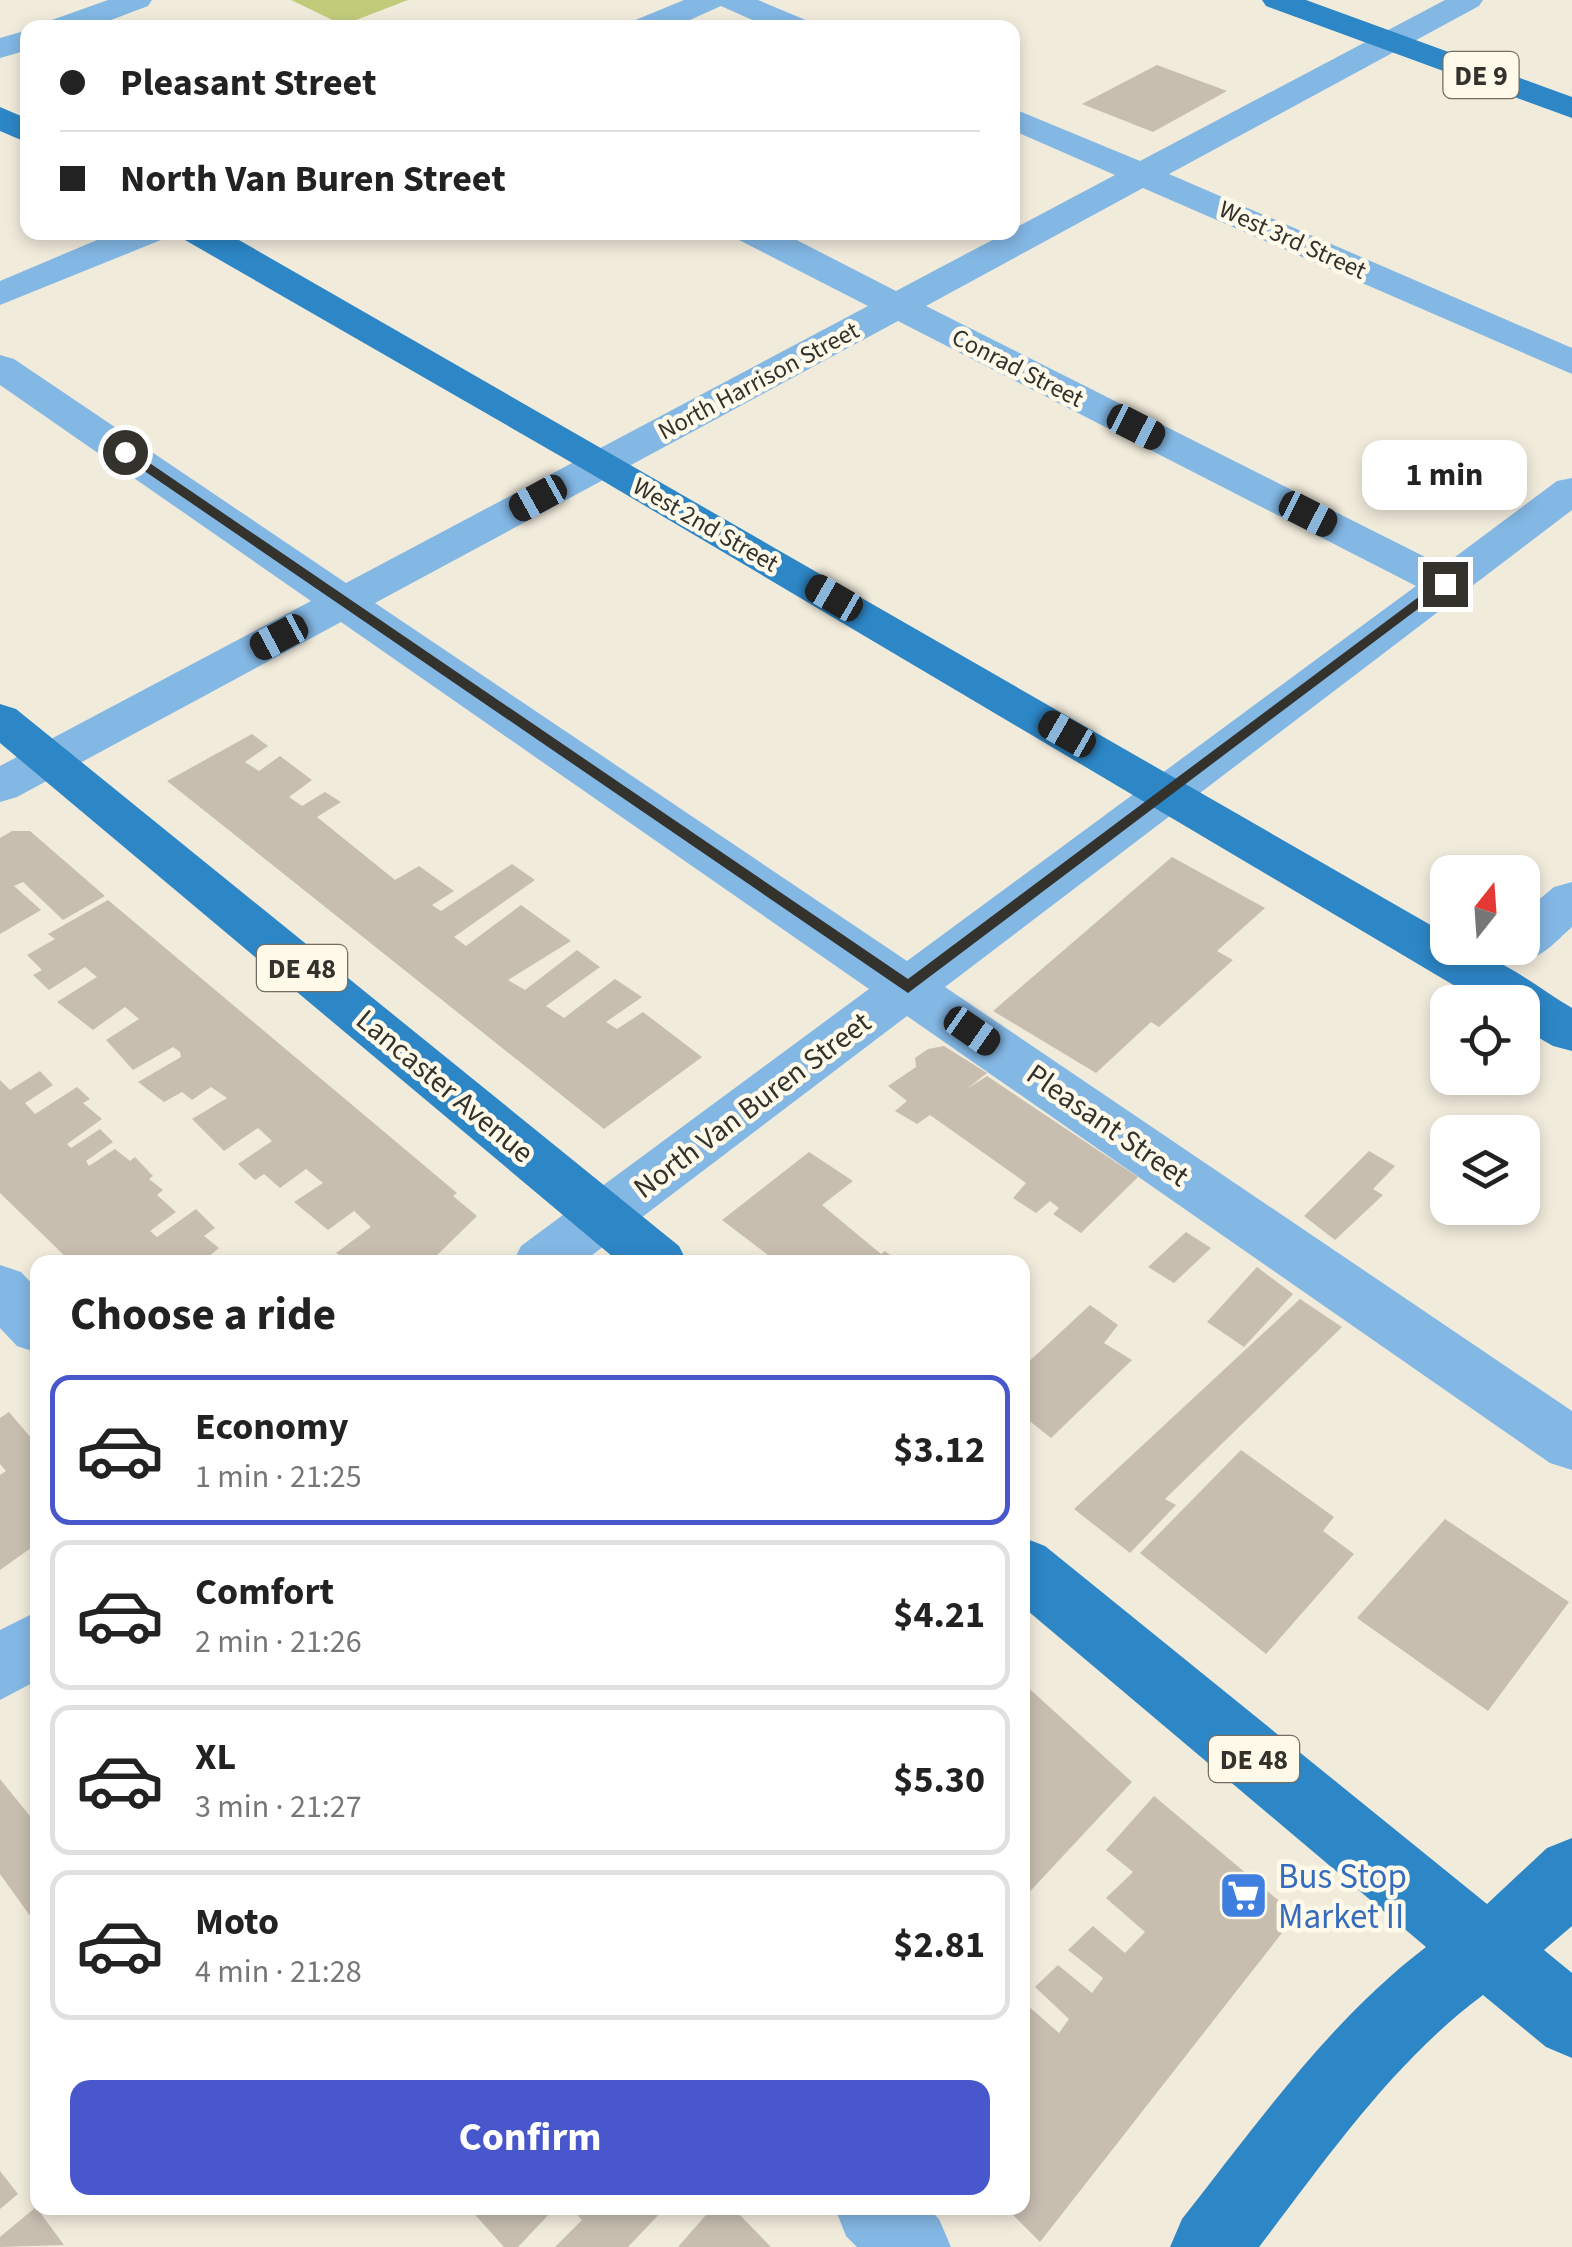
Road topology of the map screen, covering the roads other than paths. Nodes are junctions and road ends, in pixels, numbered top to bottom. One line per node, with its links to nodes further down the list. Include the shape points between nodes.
1 (138, 0): 6 (street)
2 (710, 0): 7 (street)
3 (732, 0): 8 (street)
4 (1276, 0): 9 (main road, DE 9)
5 (1468, 0): 9 (street, North Harrison Street)
6 (82, 20)
7 (663, 20)
8 (778, 20)
9 (1390, 42): 10 (main road, DE 9); 12 (street, North Harrison Street)
10 (1572, 108)
11 (1020, 121): 12 (street, West 3rd Street)
12 (1143, 174): 16 (street, North Harrison Street); 20 (street, West 3rd Street)
13 (129, 240): 18 (street)
14 (212, 240): 22 (main road, West 2nd Street)
15 (768, 240): 19 (street, Conrad Street)
16 (1020, 240)
17 (1020, 240): 19 (street, North Harrison Street)
18 (0, 294)
19 (896, 306): 22 (street, North Harrison Street); 24 (street, Conrad Street)
20 (1572, 362)
21 (0, 366): 25 (street, Pleasant Street)
22 (602, 463): 25 (street, North Harrison Street); 29 (main road, West 2nd Street)
23 (1572, 490): 24 (street, North Van Buren Street)
24 (1445, 584): 29 (street, North Van Buren Street)
25 (344, 602): 27 (street, North Harrison Street); 32 (street, Pleasant Street)
26 (0, 719): 27 (main road, Lancaster Avenue / DE 48)
27 (49, 760): 28 (street, North Harrison Street); 34 (main road, Lancaster Avenue / DE 48)
28 (0, 786)
29 (1167, 792): 31 (main road, West 2nd Street); 32 (street, North Van Buren Street)
30 (1572, 899): 31 (street)
31 (1513, 975): 33 (main road, West 2nd Street)
32 (908, 987): 34 (street, North Van Buren Street); 39 (street, Pleasant Street)
33 (1572, 1032)
34 (603, 1217): 35 (street, North Van Buren Street); 36 (main road, Lancaster Avenue / DE 48)
35 (551, 1255)
36 (649, 1255)
37 (0, 1290): 38 (street)
38 (30, 1320)
39 (1572, 1444)
40 (1030, 1573): 44 (main road, DE 48)
41 (30, 1647): 42 (street)
42 (0, 1669)
43 (1572, 1873): 44 (main road, via 1550,1902)
44 (1487, 1950): 45 (main road, DE 48); 48 (main road, via 1414,2003 1314,2114)
45 (1572, 2021)
46 (881, 2215): 47 (street)
47 (911, 2247)
48 (1210, 2247)

